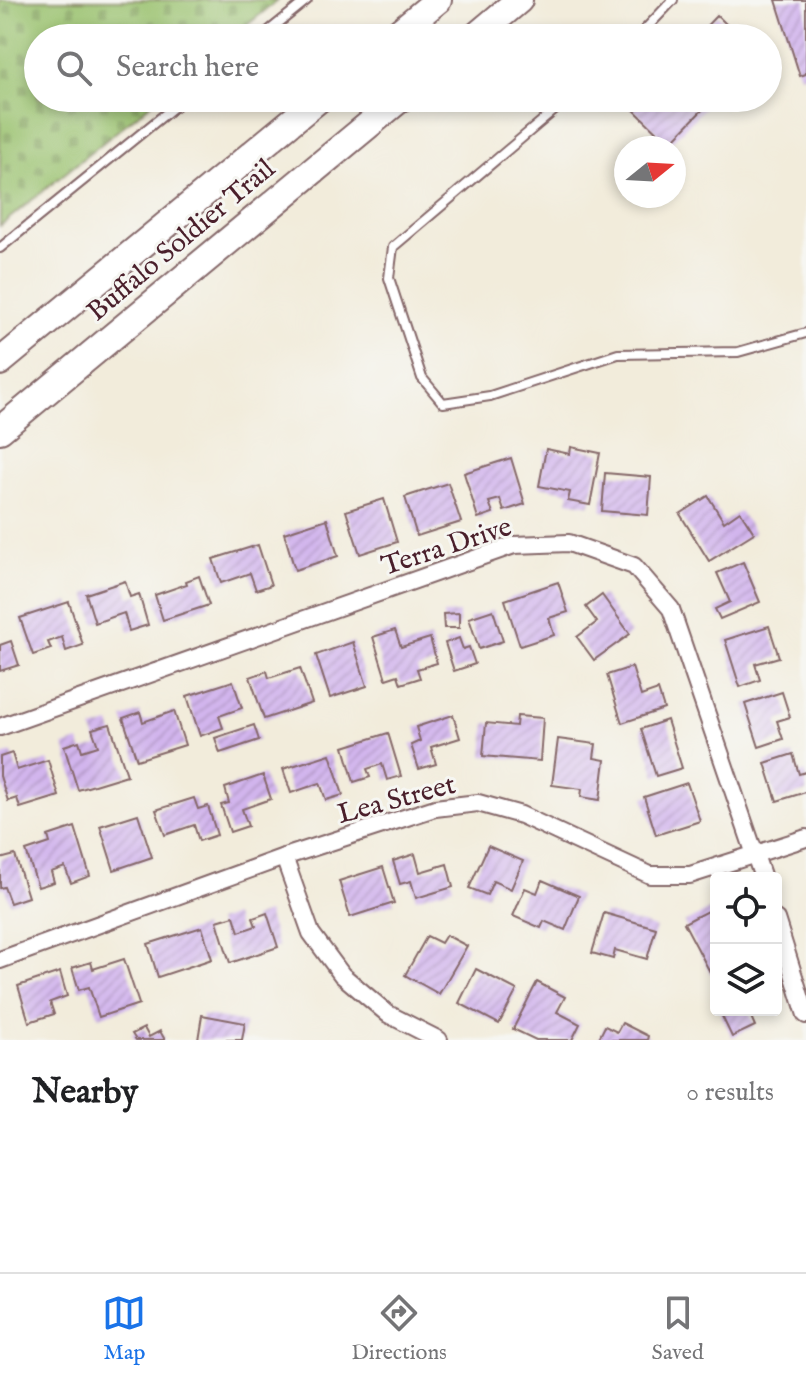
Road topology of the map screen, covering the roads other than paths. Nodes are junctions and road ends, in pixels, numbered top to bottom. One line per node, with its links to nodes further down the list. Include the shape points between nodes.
1 (307, 0): 5 (lane)
2 (438, 0): 6 (main road)
3 (519, 0): 7 (main road)
4 (673, 0): 8 (lane)
5 (277, 24)
6 (409, 24)
7 (491, 24)
8 (650, 24)
9 (168, 112): 13 (lane)
10 (303, 112): 15 (main road, Buffalo Soldier Trail)
11 (384, 112): 16 (main road, Buffalo Soldier Trail)
12 (552, 112): 14 (lane, via 393,247 389,278 422,378 443,403 490,396 618,354 738,352)
13 (0, 248)
14 (806, 333)
15 (0, 362)
16 (0, 430)
17 (0, 727): 19 (street, Terra Drive, via 514,545 569,543 634,566 671,609)
18 (806, 838): 19 (street, Lea Street)
19 (755, 854): 20 (street, Lea Street, via 690,875 650,875 521,815 478,803 435,808); 21 (street, Terra Drive)
20 (284, 857): 23 (street, Lea Street); 25 (street, via 311,933 342,975 388,1014)
21 (761, 872)
22 (782, 938): 24 (street)
23 (0, 960)
24 (806, 1015)
25 (439, 1040)

